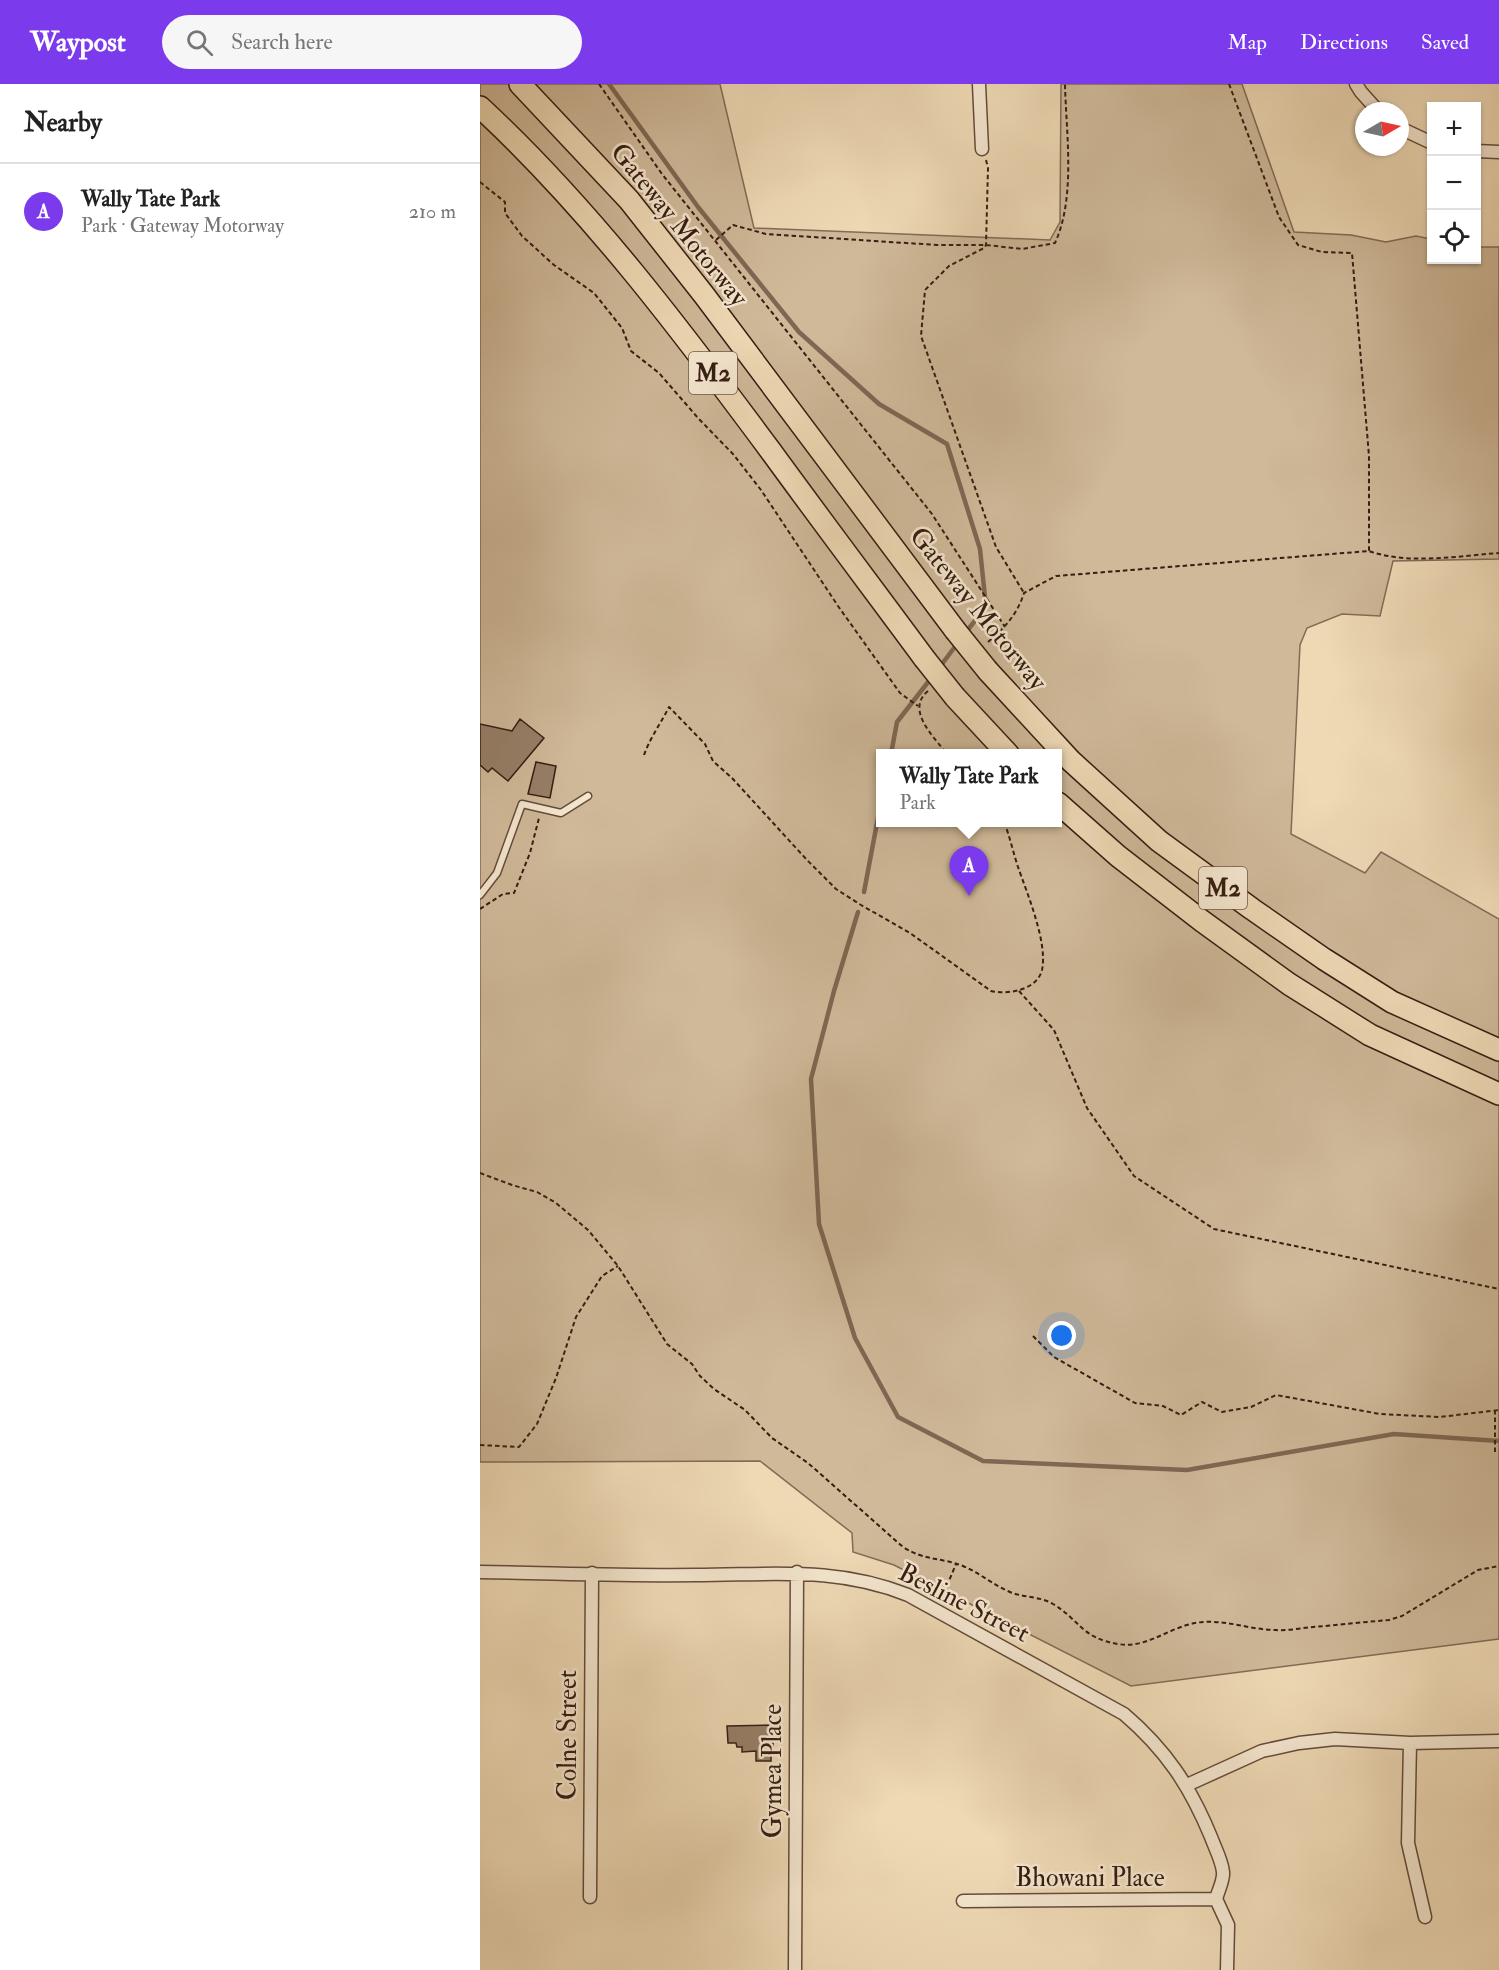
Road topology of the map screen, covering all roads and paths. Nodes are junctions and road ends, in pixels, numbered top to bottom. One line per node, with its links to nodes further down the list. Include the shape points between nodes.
1 (520, 84): 24 (highway, Gateway Motorway / M2, bridge, via 629,200 955,630)
2 (599, 84): 15 (path, via 662,174)
3 (979, 84): 11 (street)
4 (1065, 84): 16 (path, via 1068,186 1062,228 1055,243 1022,249)
5 (1229, 84): 17 (path, via 1279,217 1298,245 1322,252 1352,253 1369,456)
6 (1356, 84): 7 (street)
7 (1370, 102)
8 (480, 108): 23 (highway, M2, bridge, via 516,140 687,337 924,658)
9 (1409, 132): 10 (street)
10 (1427, 141)
11 (982, 149): 16 (path, via 988,168)
12 (1481, 151): 13 (street)
13 (1499, 152)
14 (480, 182): 22 (path, via 505,202 506,213 522,236 594,293 622,328 631,351 659,373 733,454 900,693)
15 (716, 240): 16 (path, via 733,225 766,234); 21 (path, via 932,514)
16 (986, 245): 19 (path, via 949,266 925,290 921,336 996,547)
17 (1369, 551): 18 (path, via 1404,559); 19 (path, via 1056,576)
18 (1499, 553)
19 (1024, 593): 20 (path)
20 (1018, 610)
21 (1005, 627)
22 (918, 706)
23 (1004, 749)
24 (1060, 749)
25 (1062, 751): 34 (highway, Gateway Motorway / M2, bridge, via 1159,841 1306,946 1392,1002)
26 (644, 755): 33 (path, via 669,707 705,744 713,761 836,889 910,933 991,991)
27 (588, 796): 29 (lane, via 561,813)
28 (1062, 807): 35 (highway, M2, via 1118,856 1289,984 1370,1035)
29 (541, 809): 31 (lane, via 522,804 497,873); 32 (path, via 514,893 503,894)
30 (1006, 827): 33 (path, via 1033,909 1043,954 1041,972)
31 (480, 895)
32 (480, 909)
33 (1019, 991): 38 (path, via 1054,1030 1087,1108 1134,1176 1214,1229)
34 (1499, 1050)
35 (1499, 1094)
36 (480, 1173): 37 (path, via 537,1192 556,1203 588,1230)
37 (618, 1266): 41 (path, via 602,1276 576,1317 537,1424 519,1447); 43 (path, via 667,1344 714,1389 745,1410 772,1438 808,1462 903,1547 925,1558)
38 (1499, 1289)
39 (1033, 1336): 40 (path, via 1054,1357 1135,1403 1163,1406 1181,1415 1202,1402 1222,1412 1251,1407 1276,1395 1380,1414 1440,1417)
40 (1497, 1410): 42 (path)
41 (480, 1445)
42 (1495, 1452)
43 (956, 1564): 44 (path, via 1012,1593 1053,1604 1092,1637 1130,1645 1195,1623 1278,1630 1389,1620 1478,1570); 48 (path)
44 (1499, 1566)
45 (480, 1572): 47 (street, Besline Street)
46 (797, 1572): 47 (street, Besline Street); 48 (street, Besline Street, via 881,1584); 56 (street, Gymea Place)
47 (592, 1573): 52 (street, Colne Street)
48 (937, 1611): 51 (street, Besline Street, via 1124,1714 1167,1756)
49 (1499, 1741): 50 (street)
50 (1410, 1743): 51 (street, via 1335,1739 1299,1743 1262,1750); 55 (street, via 1408,1843)
51 (1187, 1785): 53 (street, Besline Street, via 1223,1874)
52 (590, 1897)
53 (1216, 1899): 54 (street, Bhowani Place); 57 (street, via 1228,1925)
54 (963, 1901)
55 (1425, 1917)
56 (795, 1970)
57 (1227, 1970)

